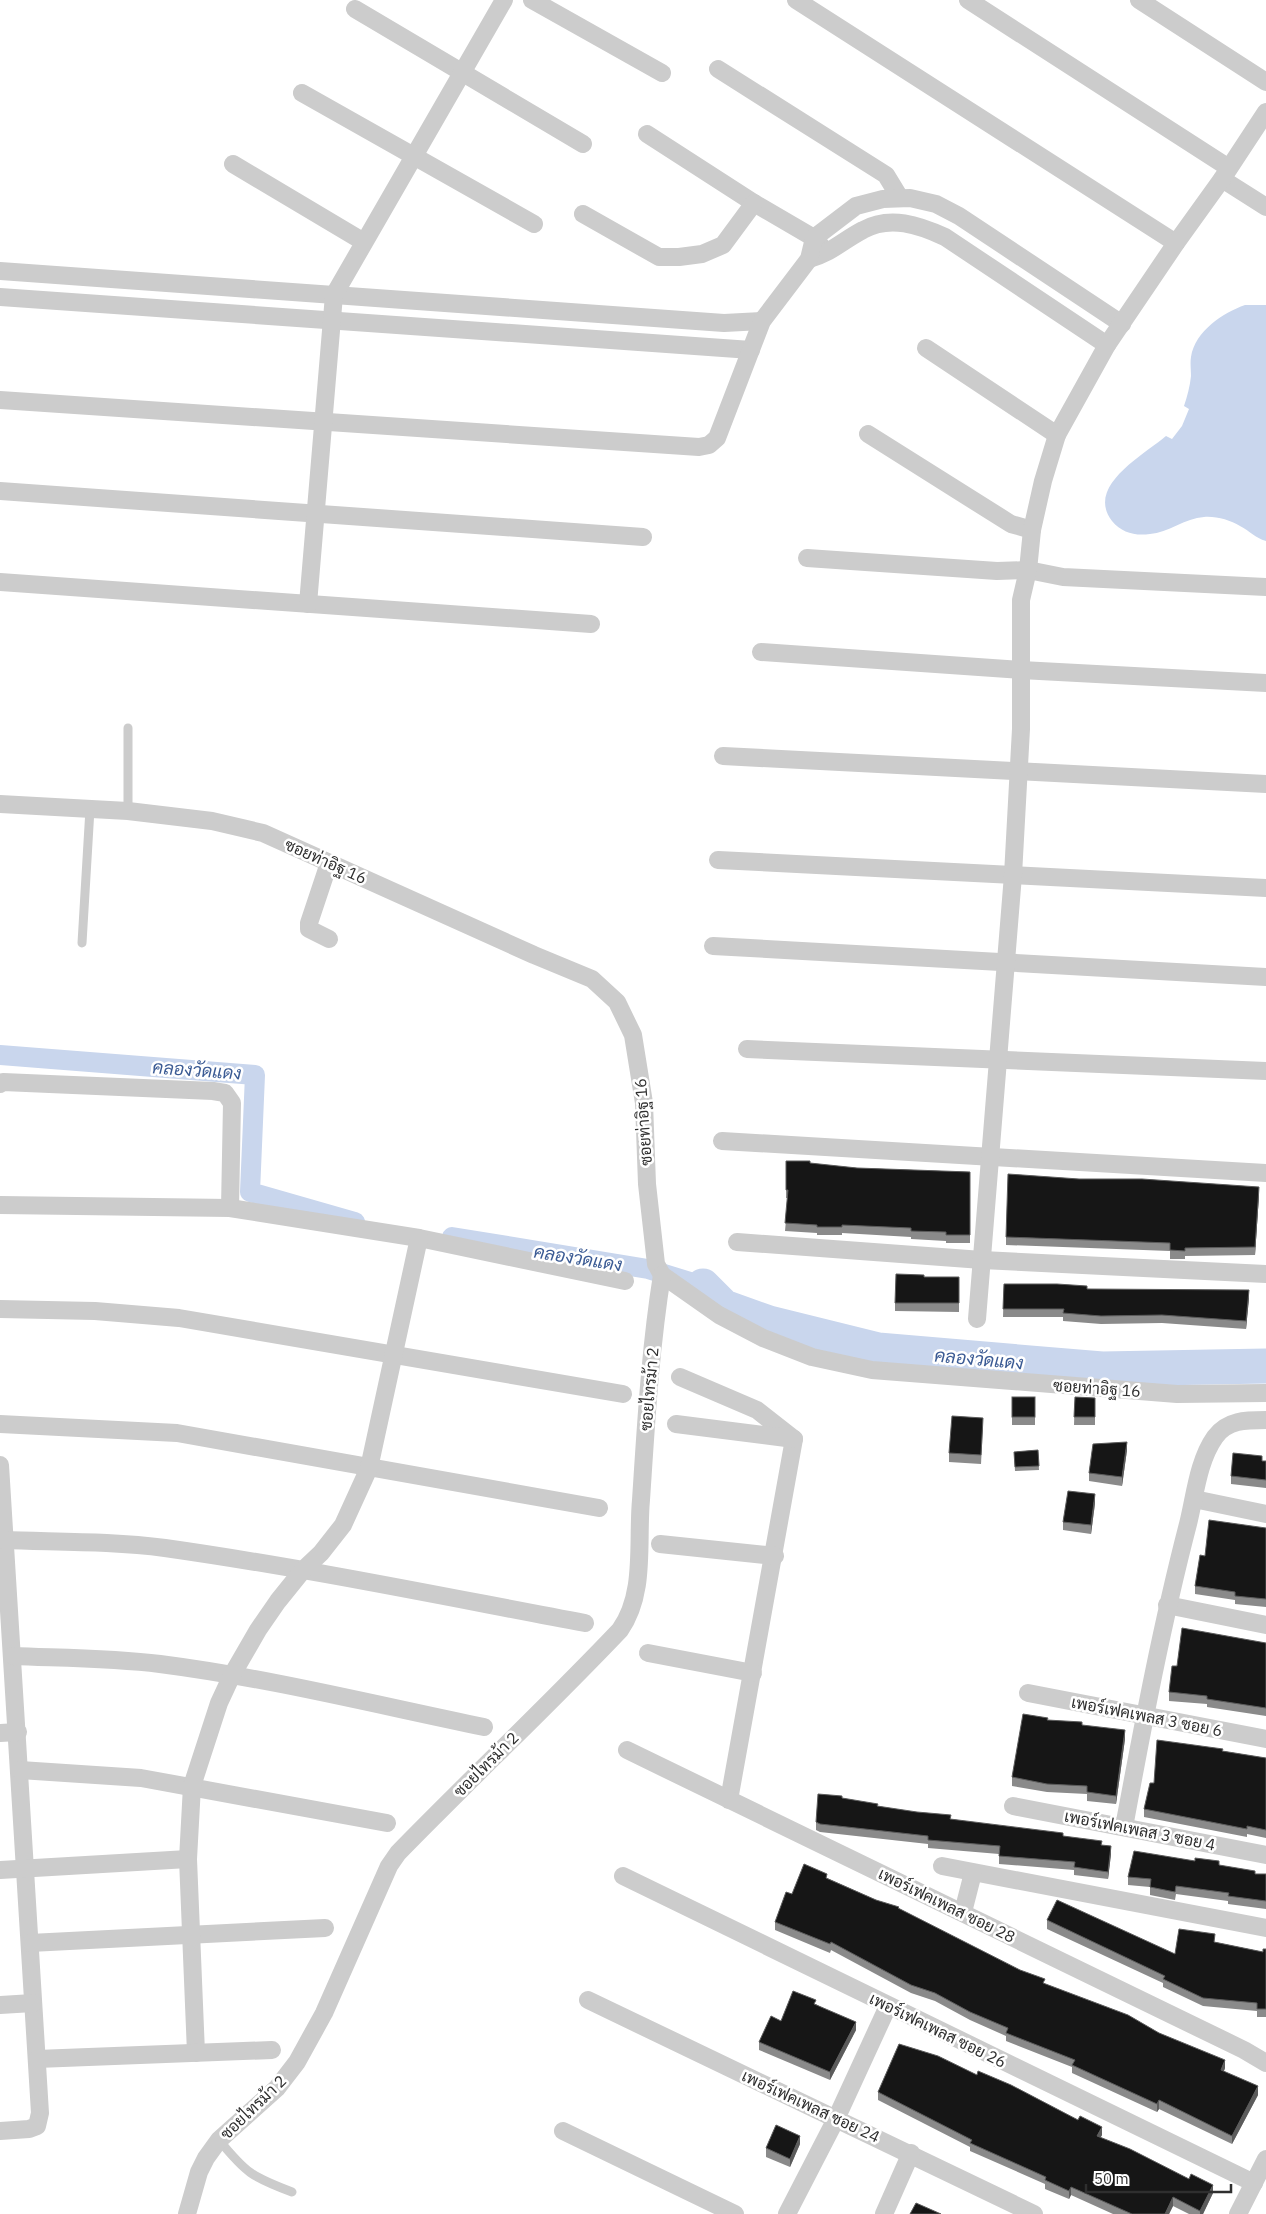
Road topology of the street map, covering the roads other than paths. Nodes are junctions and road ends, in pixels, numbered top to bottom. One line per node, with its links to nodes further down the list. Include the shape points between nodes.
1 (504, 0): 8 (street)
2 (532, 0): 9 (street)
3 (796, 0): 25 (street)
4 (968, 0): 17 (street)
5 (1139, 0): 10 (street)
6 (355, 9): 8 (street)
7 (718, 69): 18 (street, via 886,175)
8 (462, 73): 14 (street); 15 (street)
9 (662, 73)
10 (1266, 82)
11 (302, 93): 15 (street)
12 (1266, 112): 17 (street)
13 (647, 134): 19 (street)
14 (582, 144)
15 (414, 156): 22 (street); 24 (street)
16 (233, 164): 24 (street)
17 (1225, 174): 20 (street); 25 (street)
18 (900, 198): 23 (street, via 856,206); 34 (street, via 936,204 959,216)
19 (754, 203): 21 (street, via 723,245 702,254 679,258 659,257); 23 (street)
20 (1266, 207)
21 (582, 214)
22 (534, 224)
23 (814, 238): 26 (street); 27 (street)
24 (364, 242): 29 (street)
25 (1176, 243): 34 (street)
26 (828, 253): 27 (street); 36 (street, via 864,229 885,223 906,223 925,228 945,237)
27 (809, 259): 33 (street)
28 (0, 271): 29 (street)
29 (334, 295): 31 (street); 32 (street)
30 (0, 297): 32 (street)
31 (598, 314): 33 (street, via 724,323); 35 (street)
32 (330, 320): 35 (street); 40 (street)
33 (762, 321): 38 (street)
34 (1122, 324): 36 (street)
35 (598, 339): 38 (street)
36 (1107, 345): 42 (street)
37 (926, 348): 42 (street)
38 (751, 350): 40 (street, via 717,438 704,446)
39 (0, 400): 40 (street)
40 (321, 423): 44 (street)
41 (868, 434): 45 (street, via 1011,524)
42 (1058, 435): 45 (street)
43 (0, 492): 44 (street)
44 (314, 514): 46 (street); 51 (street)
45 (1032, 530): 48 (street)
46 (643, 537)
47 (807, 558): 48 (street, via 998,571)
48 (1028, 570): 50 (street, via 1063,577); 54 (street, via 1021,600)
49 (0, 582): 51 (street)
50 (1266, 587)
51 (308, 604): 52 (street)
52 (591, 624)
53 (761, 652): 54 (street)
54 (1021, 670): 55 (street); 58 (street)
55 (1266, 683)
56 (128, 728): 62 (lane)
57 (722, 756): 58 (street)
58 (1018, 771): 59 (street); 65 (street)
59 (1266, 784)
60 (0, 804): 61 (street, ซอยท่าอิฐ 16)
61 (90, 809): 62 (street, ซอยท่าอิฐ 16); 68 (lane)
62 (128, 811): 64 (street, ซอยท่าอิฐ 16, via 212,821 263,833)
63 (718, 860): 65 (street)
64 (330, 863): 67 (street, via 309,923 309,929 314,933); 85 (street, ซอยท่าอิฐ 16, via 592,979 617,1002 633,1035 644,1103 647,1184 656,1264)
65 (1013, 875): 66 (street); 70 (street)
66 (1266, 888)
67 (329, 939)
68 (82, 943)
69 (714, 946): 70 (street)
70 (1006, 962): 71 (street); 73 (street)
71 (1266, 977)
72 (747, 1049): 73 (street)
73 (998, 1060): 74 (street); 77 (street)
74 (1266, 1071)
75 (0, 1084): 80 (street, via 225,1094 232,1103)
76 (722, 1142): 77 (street)
77 (990, 1158): 78 (street); 83 (street)
78 (1266, 1174)
79 (0, 1205): 80 (street)
80 (230, 1208): 81 (street)
81 (418, 1238): 86 (street); 89 (street)
82 (737, 1242): 83 (street)
83 (982, 1260): 84 (street); 88 (street)
84 (1266, 1274)
85 (662, 1276): 91 (street, ซอยท่าอิฐ 16, via 719,1315 762,1338 812,1357 872,1370 1176,1394); 153 (street, ซอยไทรม้า 2, via 655,1315 637,1579 634,1604 628,1619 555,1698 398,1853 388,1866 324,2013 297,2062 277,2088)
86 (625, 1281)
87 (0, 1309): 89 (street, via 95,1311 179,1318)
88 (978, 1319)
89 (394, 1354): 92 (street); 98 (street)
90 (680, 1376): 96 (street, via 757,1410)
91 (1266, 1393)
92 (624, 1394)
93 (1266, 1420): 100 (street, via 1226,1426 1214,1438)
94 (0, 1424): 98 (street, via 177,1432)
95 (676, 1424): 96 (street)
96 (794, 1439): 105 (street)
97 (0, 1465): 99 (street)
98 (369, 1468): 101 (street); 106 (street, via 343,1525)
99 (0, 1490): 103 (street)
100 (1194, 1499): 102 (street); 107 (street)
101 (599, 1508)
102 (1266, 1514)
103 (3, 1540): 106 (street, via 164,1548); 108 (street)
104 (660, 1544): 105 (street)
105 (775, 1556): 113 (street)
106 (303, 1570): 109 (street); 114 (street, via 258,1630)
107 (1166, 1605): 110 (street); 116 (street)
108 (5, 1606): 112 (street)
109 (585, 1623)
110 (1266, 1625)
111 (648, 1652): 113 (street)
112 (13, 1656): 114 (street, via 115,1660); 118 (street)
113 (752, 1673): 124 (street)
114 (232, 1675): 117 (street); 123 (street)
115 (1028, 1693): 116 (street, เพอร์เฟคเพลส 3 ซอย 6)
116 (1145, 1715): 120 (street, เพอร์เฟคเพลส 3 ซอย 6); 127 (street)
117 (484, 1727)
118 (18, 1732): 119 (street); 122 (street)
119 (0, 1733)
120 (1266, 1739)
121 (627, 1750): 124 (street, เพอร์เฟคเพลส ซอย 28)
122 (20, 1770): 123 (street, via 141,1778); 131 (street)
123 (192, 1786): 126 (street); 129 (street)
124 (729, 1800): 135 (street, เพอร์เฟคเพลส ซอย 28)
125 (1013, 1806): 127 (street, เพอร์เฟคเพลส 3 ซอย 4)
126 (387, 1823)
127 (1124, 1827): 128 (street, เพอร์เฟคเพลส 3 ซอย 4)
128 (1266, 1855)
129 (188, 1859): 131 (street); 138 (street)
130 (942, 1866): 133 (street)
131 (26, 1868): 132 (street); 139 (street)
132 (0, 1870)
133 (973, 1873): 135 (street); 137 (street)
134 (622, 1876): 143 (street, เพอร์เฟคเพลส ซอย 26)
135 (963, 1912): 146 (street, เพอร์เฟคเพลส ซอย 28)
136 (325, 1928): 138 (street)
137 (1266, 1928)
138 (191, 1935): 139 (street); 147 (street)
139 (30, 1943): 141 (street)
140 (588, 2000): 150 (street, เพอร์เฟคเพลส ซอย 24)
141 (33, 2003): 142 (street); 148 (street)
142 (0, 2005)
143 (888, 2006): 150 (street); 156 (street, เพอร์เฟคเพลส ซอย 26)
144 (1266, 2047): 146 (street)
145 (272, 2050): 147 (street)
146 (1244, 2050): 149 (street, เพอร์เฟคเพลส ซอย 28)
147 (196, 2053): 148 (street)
148 (37, 2059): 151 (street, via 40,2113 37,2126)
149 (1266, 2063)
150 (836, 2118): 154 (street, เพอร์เฟคเพลส ซอย 24); 160 (street)
151 (0, 2130)
152 (562, 2131): 159 (street)
153 (219, 2140): 157 (lane, via 248,2173); 158 (street, ซอยไทรม้า 2, via 198,2172)
154 (911, 2153): 161 (street); 162 (street, เพอร์เฟคเพลส ซอย 24)
155 (1266, 2160): 156 (street)
156 (1254, 2184): 163 (street)
157 (292, 2192)
158 (187, 2214)
159 (735, 2214)
160 (787, 2214)
161 (884, 2214)
162 (1034, 2214)
163 (1238, 2214)

